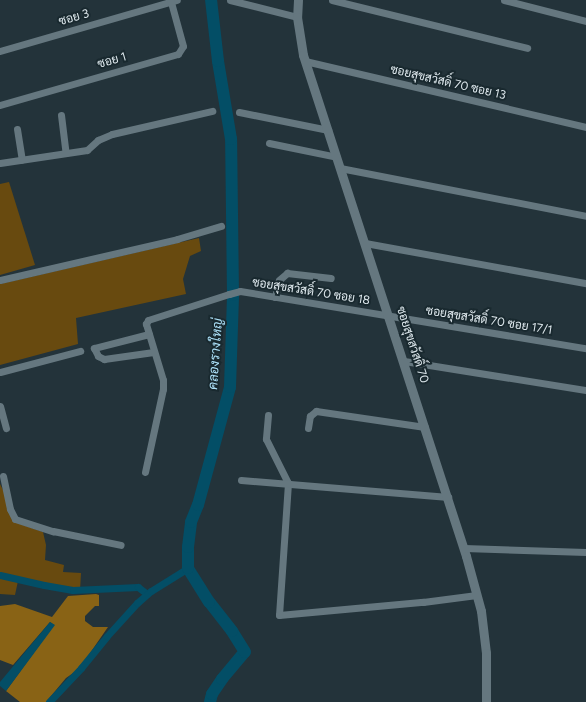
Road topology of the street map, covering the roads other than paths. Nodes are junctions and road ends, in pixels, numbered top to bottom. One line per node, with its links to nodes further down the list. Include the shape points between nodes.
1 (230, 0): 6 (street)
2 (298, 0): 6 (street, ซอยสุขสวัสดิ์ 70)
3 (332, 0): 8 (street)
4 (504, 0): 7 (street)
5 (174, 1): 9 (street, ซอย 3); 11 (street, ซอย 1, via 183,46 178,54)
6 (297, 17): 10 (street, ซอยสุขสวัสดิ์ 70)
7 (586, 21)
8 (527, 48)
9 (0, 51)
10 (305, 61): 15 (street, ซอยสุขสวัสดิ์ 70 ซอย 13); 17 (street, ซอยสุขสวัสดิ์ 70)
11 (0, 105)
12 (212, 111): 19 (street, via 112,134 98,140 87,150)
13 (239, 112): 17 (street)
14 (61, 115): 19 (street)
15 (586, 126)
16 (17, 129): 21 (street)
17 (328, 130): 20 (street, ซอยสุขสวัสดิ์ 70)
18 (269, 143): 20 (street)
19 (66, 153): 21 (street)
20 (337, 158): 23 (street, ซอยสุขสวัสดิ์ 70)
21 (22, 160): 22 (street)
22 (0, 163)
23 (340, 168): 24 (street); 26 (street, ซอยสุขสวัสดิ์ 70)
24 (586, 216)
25 (221, 226): 28 (street, via 177,239)
26 (365, 243): 29 (street); 31 (street, ซอยสุขสวัสดิ์ 70)
27 (331, 278): 30 (street, via 287,273 279,280)
28 (0, 280)
29 (586, 283)
30 (275, 297): 31 (street, ซอยสุขสวัสดิ์ 70 ซอย 18); 32 (street, ซอยสุขสวัสดิ์ 70 ซอย 18, via 240,291 229,294 153,317 146,324)
31 (389, 316): 33 (street, ซอยสุขสวัสดิ์ 70 ซอย 17/1); 36 (street, ซอยสุขสวัสดิ์ 70)
32 (149, 334): 35 (street); 35 (street, via 94,348 98,356 104,359)
33 (586, 348)
34 (80, 352): 37 (street)
35 (154, 352): 44 (street, via 163,380 163,389)
36 (404, 361): 38 (street); 41 (street, ซอยสุขสวัสดิ์ 70)
37 (0, 372)
38 (586, 390)
39 (0, 406): 42 (street)
40 (268, 415): 47 (street, via 266,439)
41 (425, 427): 43 (street, via 316,411 310,416); 48 (street, ซอยสุขสวัสดิ์ 70)
42 (6, 428)
43 (308, 428)
44 (145, 472)
45 (3, 476): 49 (street, via 10,509 15,519 53,531)
46 (242, 480): 47 (street)
47 (288, 483): 48 (street); 52 (street, via 279,615)
48 (448, 496): 50 (street, ซอยสุขสวัสดิ์ 70)
49 (121, 544)
50 (464, 548): 51 (street); 52 (street, ซอยสุขสวัสดิ์ 70)
51 (586, 552)
52 (477, 595): 53 (street, ซอยสุขสวัสดิ์ 70, via 486,652)
53 (486, 702)

